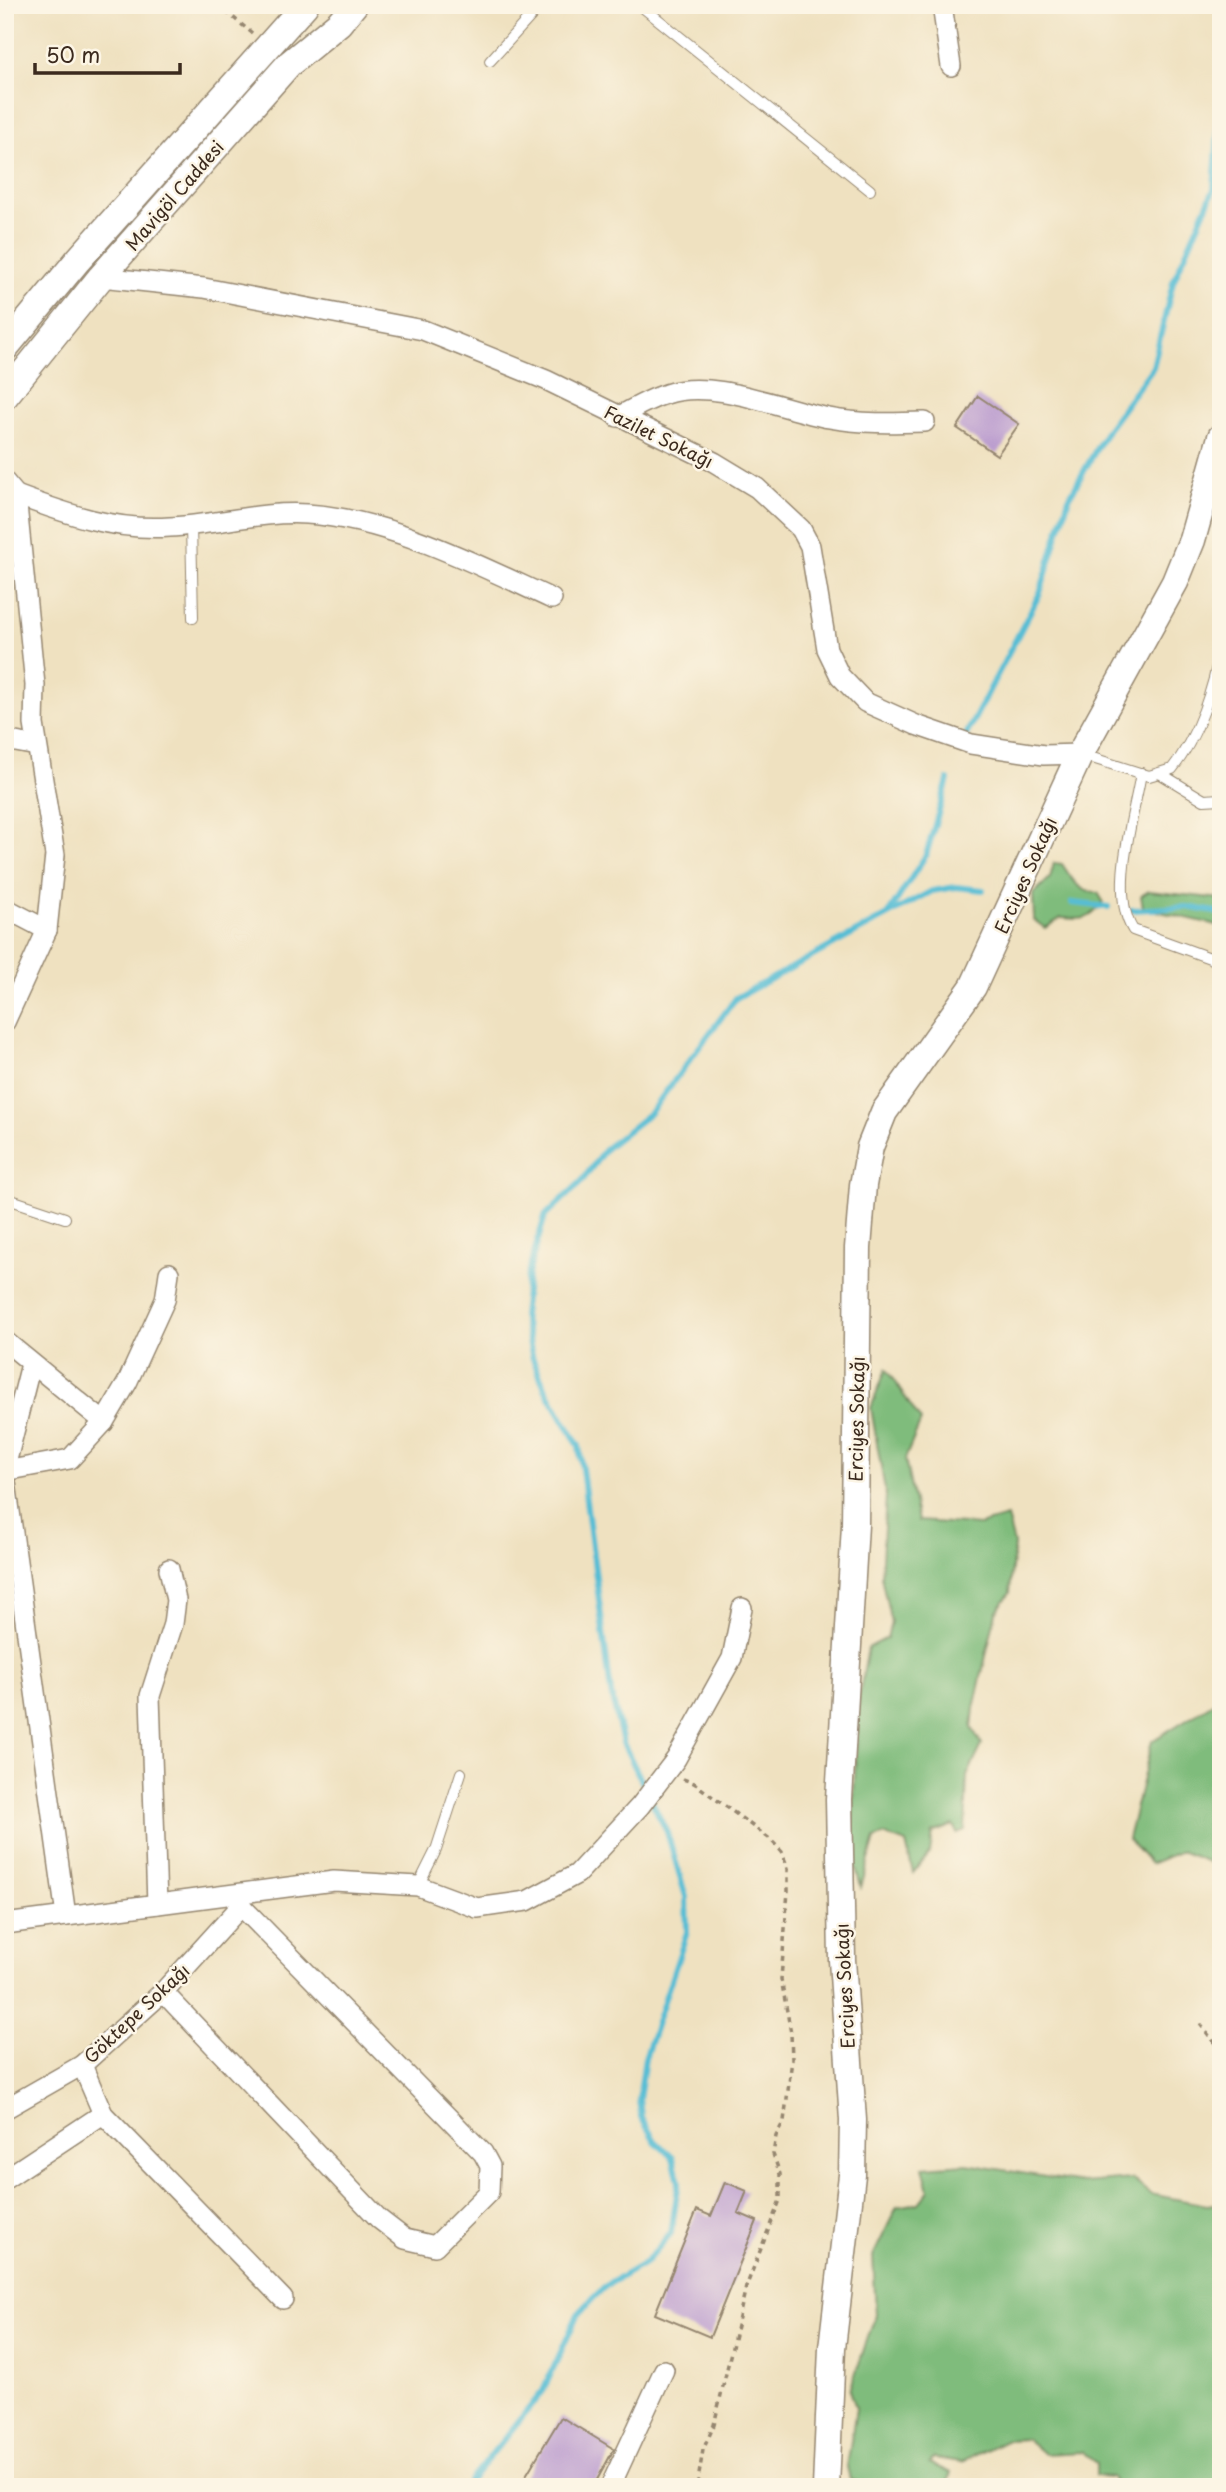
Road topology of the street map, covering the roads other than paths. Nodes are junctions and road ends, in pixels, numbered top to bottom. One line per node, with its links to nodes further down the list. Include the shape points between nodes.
1 (305, 5): 10 (street, Mavigöl Caddesi)
2 (355, 5): 9 (street, Mavigöl Caddesi, via 289,64)
3 (541, 5): 6 (lane)
4 (640, 5): 8 (lane)
5 (942, 5): 7 (street)
6 (490, 61)
7 (951, 66)
8 (870, 190)
9 (101, 277): 11 (street, Mavigöl Caddesi); 12 (street, Fazilet Sokağı, via 204,288 423,330 545,380)
10 (5, 348)
11 (5, 396)
12 (618, 417): 13 (street, via 668,393 698,390 833,419); 22 (street, Fazilet Sokağı, via 714,462 757,488 801,529 810,546 827,649 841,676 865,702 971,744 1044,755)
13 (925, 422)
14 (1221, 437): 22 (street, Erciyes Sokağı, via 1192,540 1175,582)
15 (10, 488): 16 (street, via 80,519 115,526); 21 (street, via 36,685)
16 (191, 525): 17 (street, via 276,513 340,518 442,552); 18 (lane)
17 (552, 599)
18 (193, 618)
19 (1221, 647): 24 (lane, via 1216,675 1180,759)
20 (5, 740): 21 (street)
21 (37, 746): 27 (street, via 55,855)
22 (1080, 754): 23 (lane); 53 (street, Erciyes Sokağı, via 973,987 884,1112 870,1147 863,1185 858,1248 855,1525 838,1799 852,2175 832,2348)
23 (1141, 773): 24 (lane); 28 (lane, via 1122,892 1125,918 1133,930)
24 (1161, 774): 25 (lane, via 1204,800)
25 (1221, 799)
26 (5, 908): 27 (street)
27 (47, 930): 29 (street)
28 (1221, 962)
29 (5, 1021)
30 (5, 1198): 31 (lane)
31 (65, 1218)
32 (169, 1273): 35 (street, via 165,1300)
33 (5, 1341): 34 (street)
34 (31, 1364): 35 (street); 36 (street)
35 (104, 1422): 36 (street, via 70,1459)
36 (5, 1471): 43 (street)
37 (169, 1569): 42 (street, via 176,1600 173,1624 150,1696)
38 (742, 1608): 40 (street, via 732,1658 676,1759 577,1874 527,1900 477,1908)
39 (461, 1773): 40 (lane, via 436,1850)
40 (418, 1886): 41 (street, via 334,1881)
41 (240, 1900): 42 (street); 45 (street, Göktepe Sokağı); 45 (street, via 483,2153 490,2166 489,2192 435,2246 405,2239 379,2219)
42 (157, 1904): 43 (street)
43 (66, 1916): 44 (street)
44 (5, 1924)
45 (163, 1992): 46 (street, Göktepe Sokağı)
46 (82, 2065): 47 (street, Göktepe Sokağı); 48 (street)
47 (5, 2109)
48 (103, 2114): 49 (street); 50 (street)
49 (5, 2179)
50 (283, 2299)
51 (664, 2370): 52 (street)
52 (619, 2483)
53 (826, 2487)

